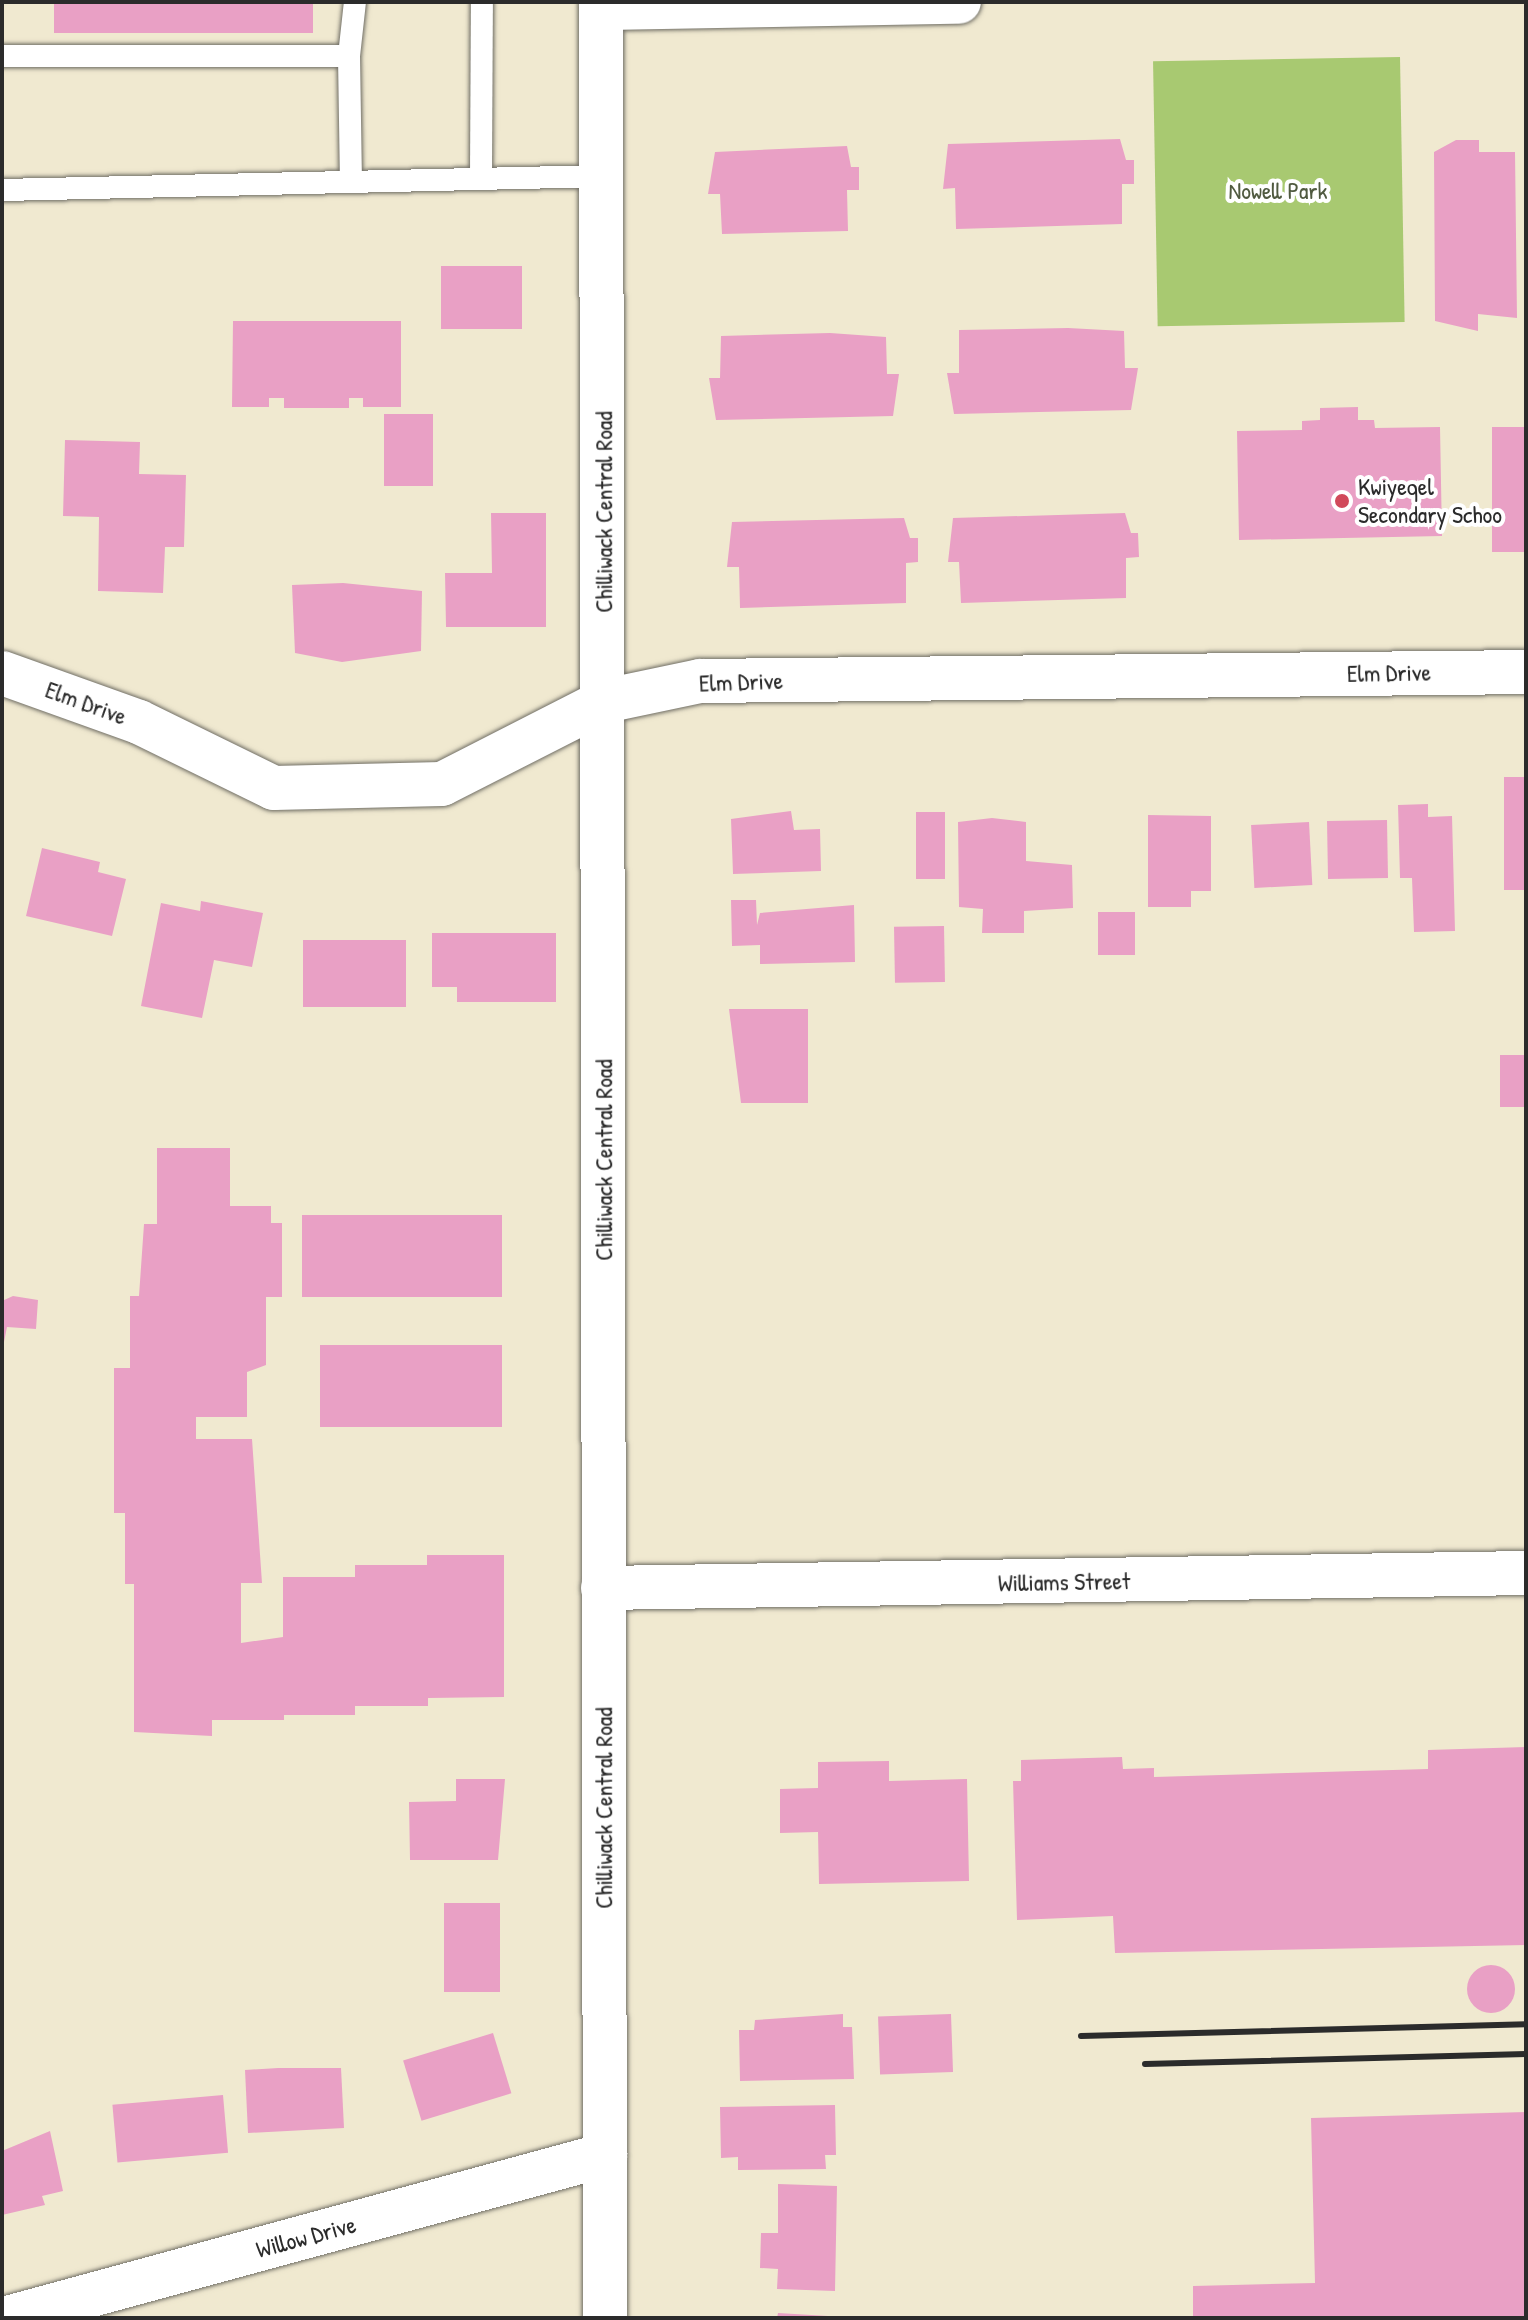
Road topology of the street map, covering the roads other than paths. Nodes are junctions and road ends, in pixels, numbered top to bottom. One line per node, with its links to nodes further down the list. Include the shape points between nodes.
1 (355, 2): 6 (lane)
2 (482, 2): 7 (lane)
3 (959, 2): 4 (street)
4 (601, 5): 8 (street, Chilliwack Central Road)
5 (2, 56): 6 (lane)
6 (349, 56): 9 (lane)
7 (481, 175): 8 (lane); 9 (lane)
8 (603, 176): 13 (street, Chilliwack Central Road)
9 (351, 177): 10 (lane)
10 (2, 190)
11 (1526, 672): 13 (street, Elm Drive, via 700,681)
12 (2, 673): 13 (street, Elm Drive, via 139,722 274,788 442,784)
13 (605, 701): 15 (street, Chilliwack Central Road)
14 (1526, 1573): 15 (street, Williams Street)
15 (603, 1588): 16 (street, Chilliwack Central Road)
16 (605, 2155): 17 (street, Willow Drive); 18 (street, Chilliwack Central Road)
17 (7, 2318)
18 (605, 2318)

